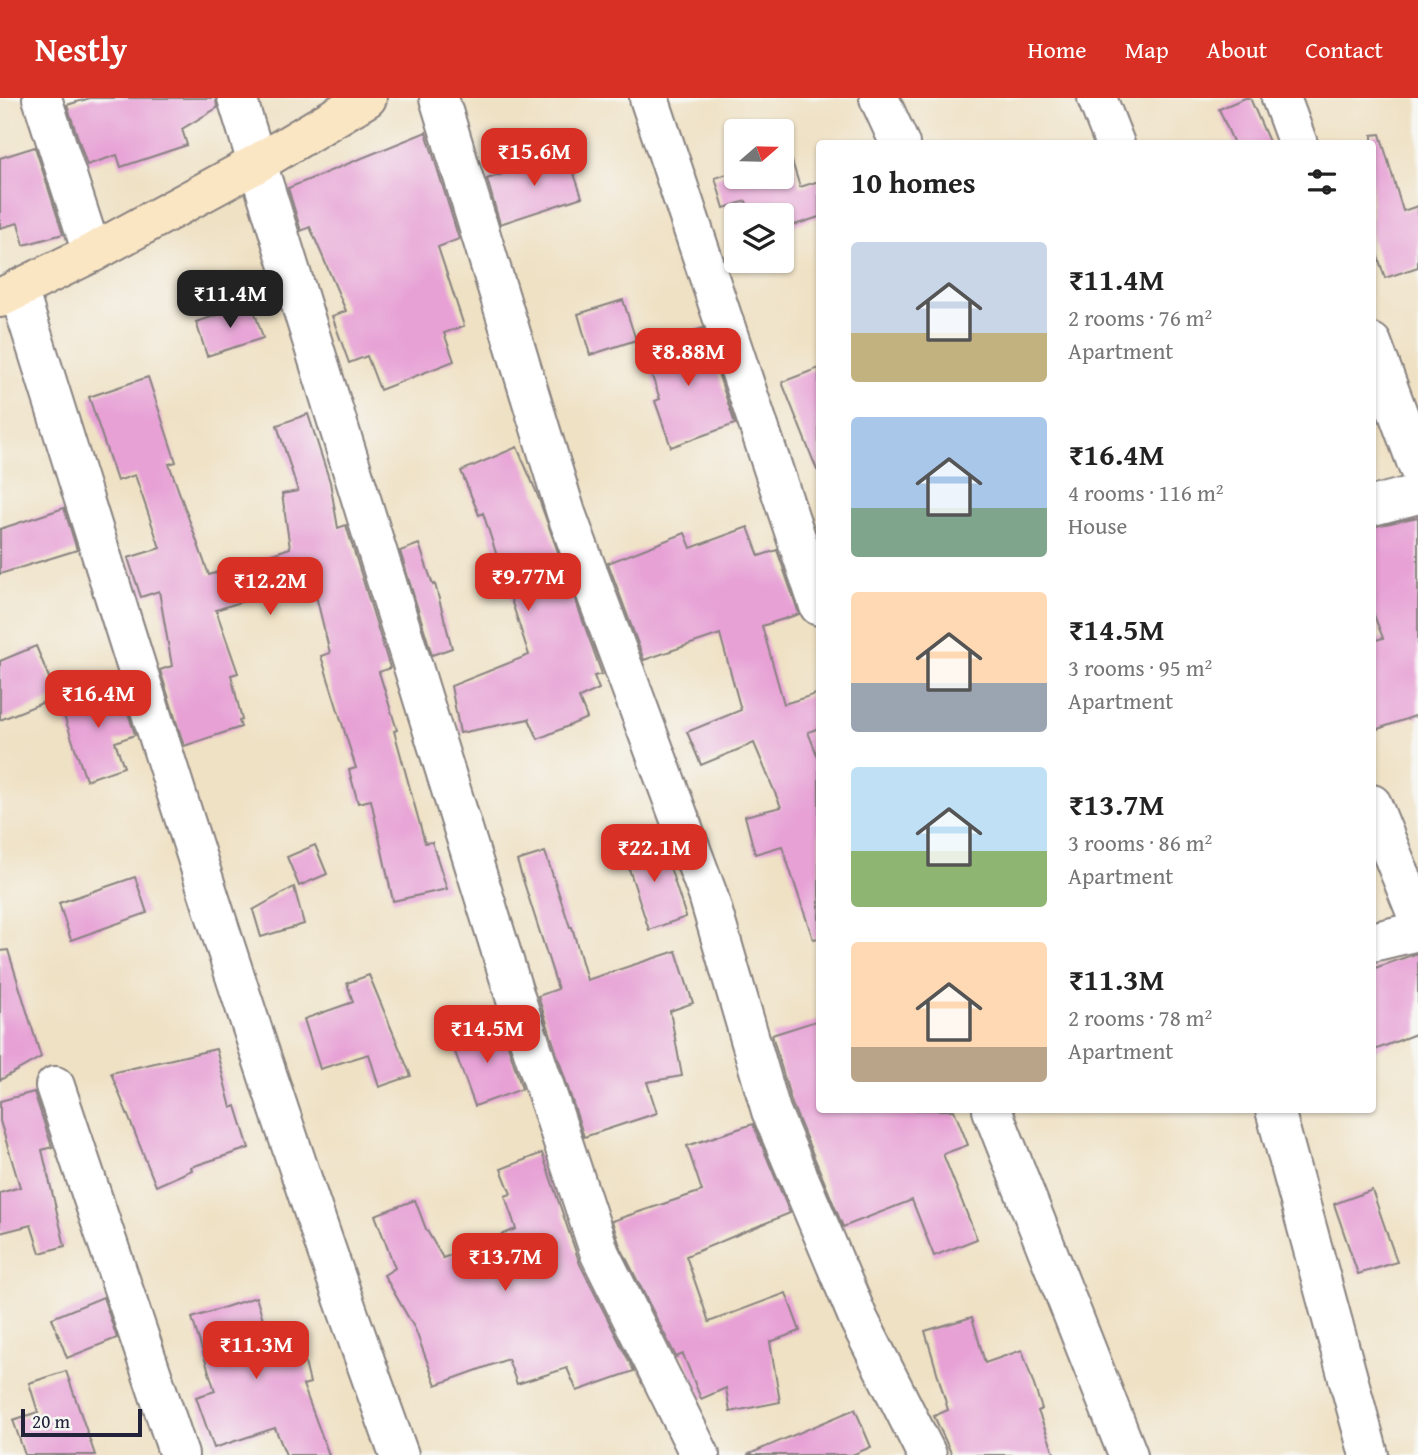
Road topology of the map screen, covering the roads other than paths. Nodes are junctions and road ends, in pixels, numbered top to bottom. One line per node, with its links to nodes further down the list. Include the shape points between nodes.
1 (42, 98): 13 (street)
2 (237, 98): 12 (street)
3 (367, 98): 12 (street)
4 (439, 98): 30 (street, via 566,513 708,895 771,1111 859,1320)
5 (649, 98): 19 (street)
6 (879, 98): 9 (street)
7 (1097, 98): 10 (street)
8 (1282, 98): 11 (street)
9 (898, 140)
10 (1113, 140)
11 (1297, 140)
12 (256, 164): 13 (street); 29 (street, via 517,1003 600,1254)
13 (92, 253): 14 (street)
14 (9, 294): 28 (street, via 235,979)
15 (1376, 354): 16 (street)
16 (1418, 467)
17 (1418, 494): 18 (street)
18 (1376, 505)
19 (816, 597)
20 (1376, 814): 21 (street)
21 (1418, 918)
22 (1418, 931): 23 (street)
23 (1376, 941)
24 (55, 1086): 27 (street)
25 (993, 1113): 31 (street)
26 (1276, 1113): 32 (street)
27 (179, 1455)
28 (399, 1455)
29 (700, 1455)
30 (927, 1455)
31 (1128, 1455)
32 (1369, 1455)

